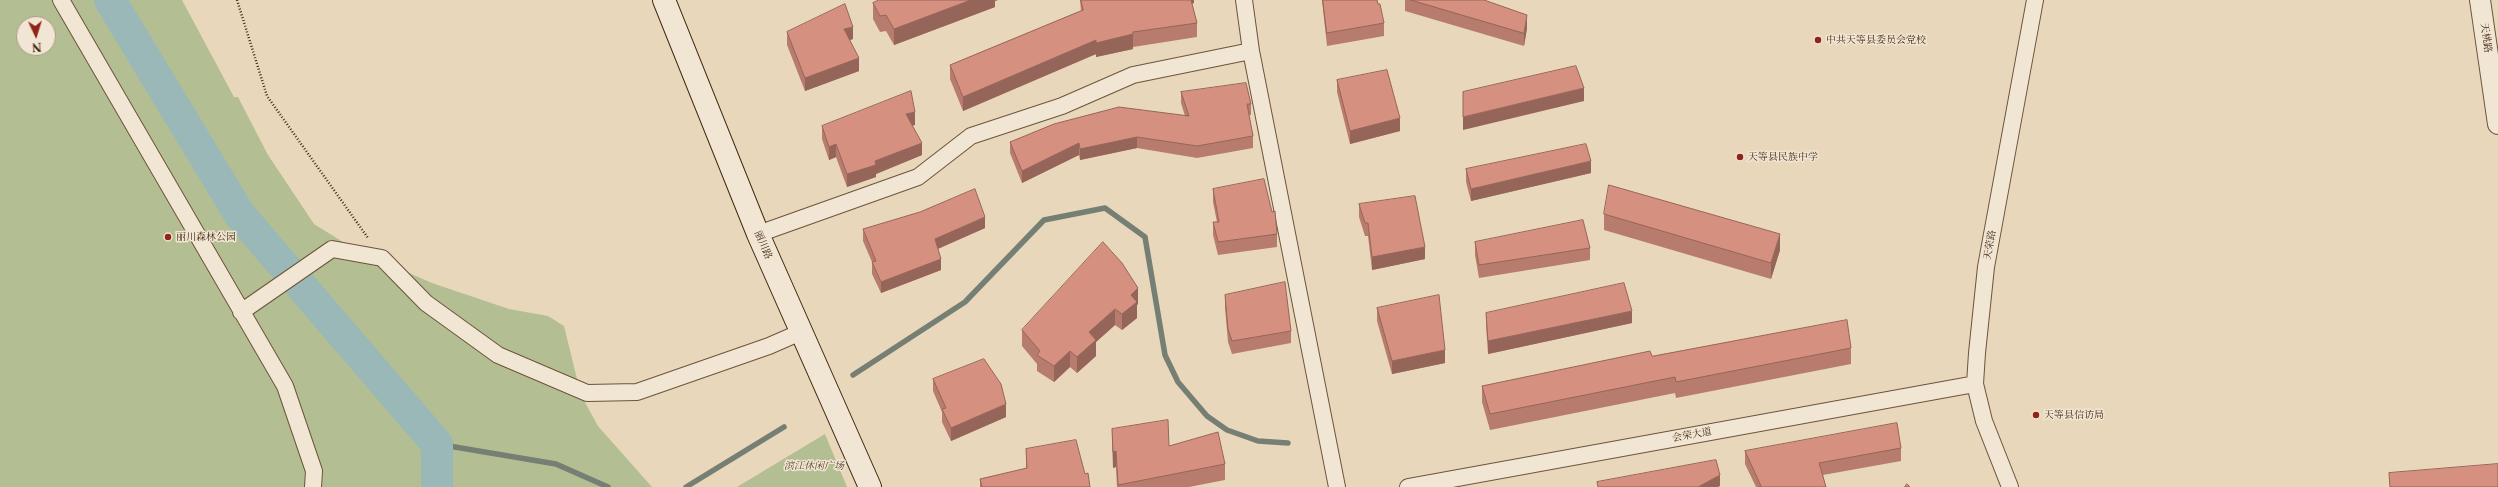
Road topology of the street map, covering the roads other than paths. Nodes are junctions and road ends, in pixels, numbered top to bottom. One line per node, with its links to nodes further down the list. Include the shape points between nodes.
1 (61, 0): 9 (street)
2 (664, 0): 8 (main road, 丽川路)
3 (1244, 0): 6 (street)
4 (2035, 0): 11 (street, 天荣路, via 1986,267)
5 (2480, 0): 7 (street, 天桃路)
6 (1251, 51): 8 (street, via 1132,75 1062,106 972,136 918,177); 14 (street)
7 (2498, 124)
8 (758, 234): 10 (main road, 丽川路)
9 (241, 312): 10 (street, via 332,249 382,258 426,303 498,355 587,393 637,392 769,346); 12 (street, via 285,386 314,471)
10 (801, 332): 13 (main road, 丽川路)
11 (1975, 384): 15 (street, 会荣大道); 16 (street, 天荣路, via 1984,420)
12 (313, 487)
13 (870, 487)
14 (1337, 487)
15 (1408, 487)
16 (2010, 487)

